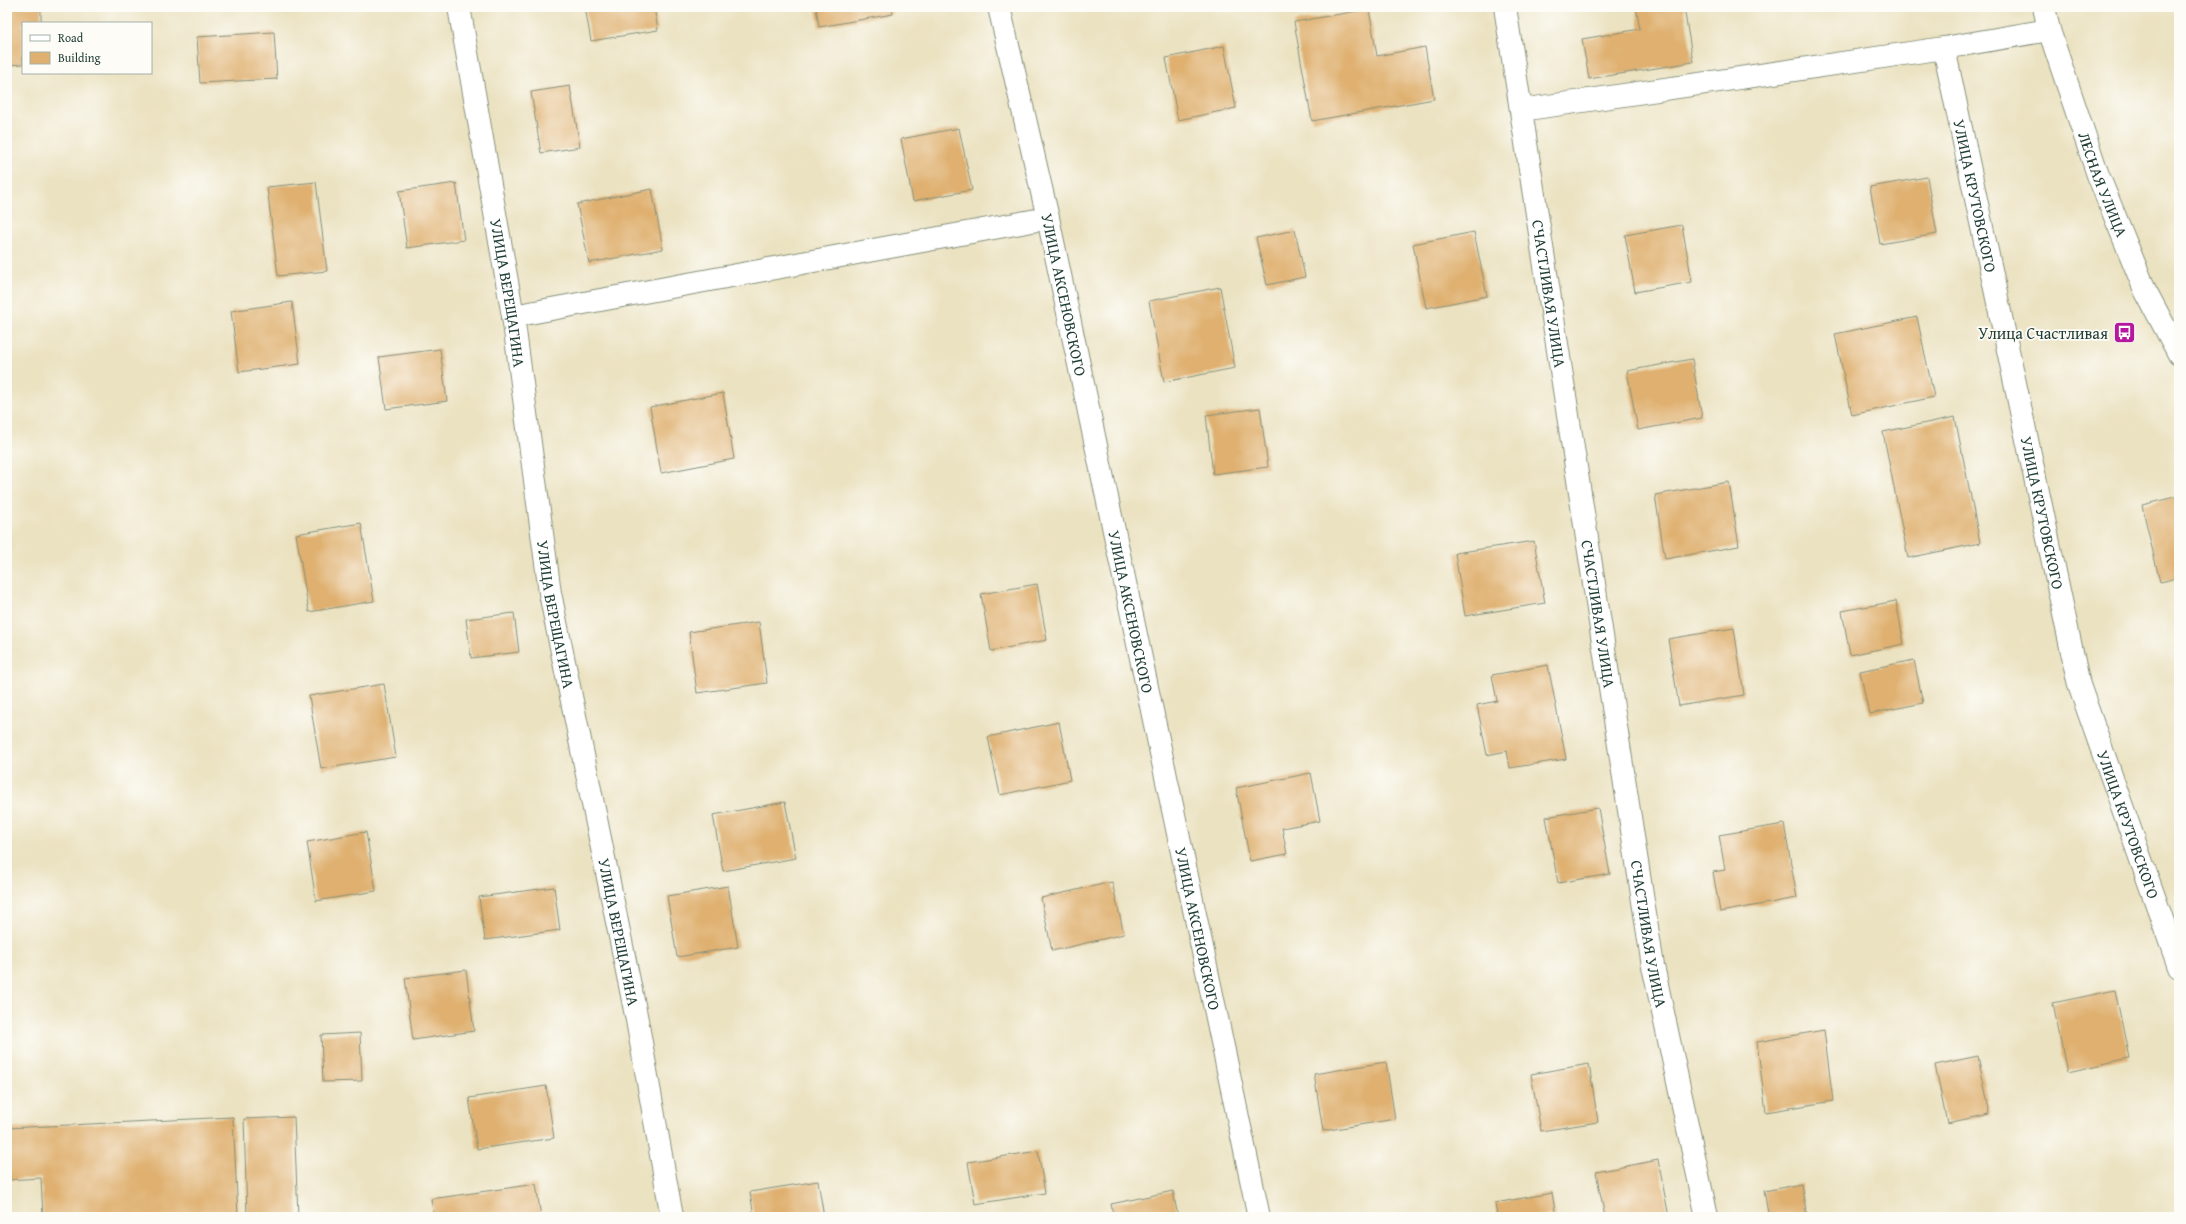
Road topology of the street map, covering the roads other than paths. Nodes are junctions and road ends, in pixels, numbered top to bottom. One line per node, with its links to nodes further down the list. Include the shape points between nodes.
1 (459, 7): 9 (street, УЛИЦА ВЕРЕЩАГИНА)
2 (999, 7): 8 (street, УЛИЦА АКСЕНОВСКОГО)
3 (1504, 7): 7 (street, СЧАСТЛИВАЯ УЛИЦА)
4 (2044, 7): 5 (street, ЛЕСНАЯ УЛИЦА)
5 (2049, 30): 6 (street); 10 (street, ЛЕСНАЯ УЛИЦА, via 2098,175 2145,290)
6 (1944, 48): 7 (street); 11 (street, УЛИЦА КРУТОВСКОГО, via 2079,685)
7 (1521, 110): 14 (street, СЧАСТЛИВАЯ УЛИЦА, via 1653,966)
8 (1048, 218): 9 (street); 13 (street, УЛИЦА АКСЕНОВСКОГО)
9 (512, 316): 12 (street, УЛИЦА ВЕРЕЩАГИНА, via 550,593 636,1020)
10 (2179, 354)
11 (2179, 967)
12 (672, 1217)
13 (1259, 1217)
14 (1707, 1217)

